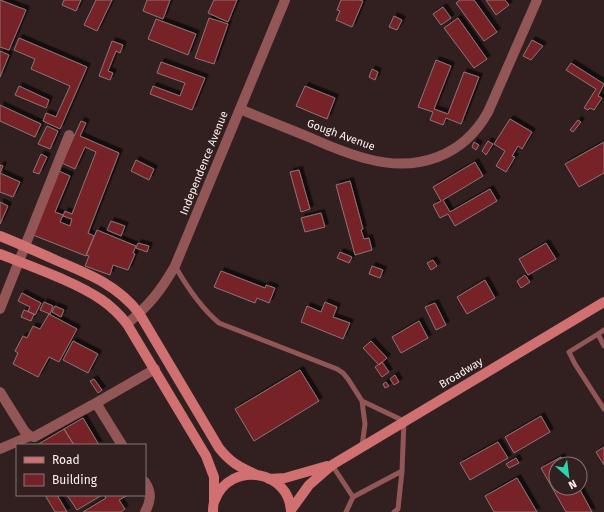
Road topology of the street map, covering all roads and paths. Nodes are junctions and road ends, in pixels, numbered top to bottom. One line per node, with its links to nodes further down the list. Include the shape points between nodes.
1 (285, 0): 3 (street, Independence Avenue)
2 (537, 0): 3 (street, Gough Avenue, via 482,123 472,135 443,156 410,163 370,160)
3 (240, 109): 9 (street, Independence Avenue)
4 (69, 135): 6 (street)
5 (0, 236): 6 (main road)
6 (24, 246): 8 (street); 12 (main road, via 114,288)
7 (0, 254): 8 (main road)
8 (18, 261): 11 (street); 13 (main road, via 92,294 111,307)
9 (175, 266): 12 (street, Independence Avenue, via 164,286); 19 (lane, via 188,289 219,323 337,369 348,378)
10 (604, 302): 22 (main road, Broadway)
11 (0, 308)
12 (139, 313): 13 (street, Independence Avenue); 29 (main road, via 219,448 235,464)
13 (127, 324): 17 (main road)
14 (604, 330): 15 (lane)
15 (598, 334): 16 (lane); 21 (lane, via 570,352)
16 (604, 346)
17 (155, 369): 20 (street); 33 (main road, via 206,456 214,476)
18 (0, 392): 23 (street)
19 (362, 401): 22 (lane); 25 (lane, via 365,424)
20 (96, 403): 23 (street, via 37,436); 24 (street)
21 (604, 409)
22 (404, 421): 25 (main road, Broadway); 28 (lane)
23 (30, 436): 26 (street)
24 (121, 444)
25 (362, 446): 27 (main road, Broadway)
26 (0, 449)
27 (332, 465): 30 (main road, via 285,478); 32 (lane); 34 (main road, via 309,486)
28 (402, 471): 32 (lane); 38 (lane, via 398,509)
29 (255, 474): 30 (main road); 33 (main road, via 242,475 230,480 220,489)
30 (269, 479): 34 (main road, via 282,488)
31 (146, 484): 35 (street, via 151,497)
32 (354, 497): 37 (lane)
33 (214, 500): 36 (main road)
34 (291, 511)
35 (145, 512)
36 (213, 512)
37 (346, 512)
38 (394, 512)

